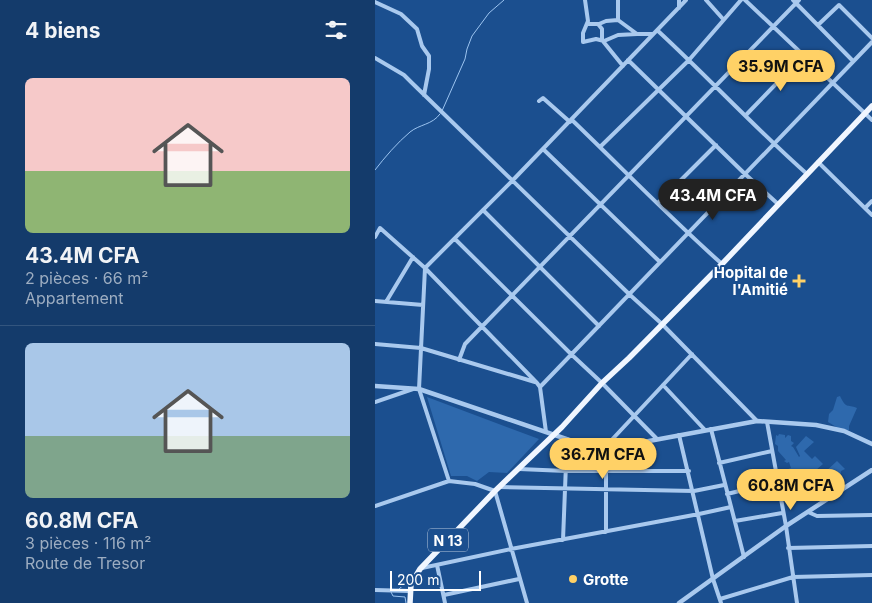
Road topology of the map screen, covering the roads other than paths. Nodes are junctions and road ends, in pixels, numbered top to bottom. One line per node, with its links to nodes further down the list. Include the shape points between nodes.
1 (585, 0): 13 (street)
2 (618, 0): 12 (street)
3 (679, 0): 10 (street)
4 (686, 0): 10 (street)
5 (705, 0): 11 (street)
6 (741, 0): 11 (street)
7 (745, 0): 16 (street)
8 (796, 1): 15 (street); 16 (street)
9 (375, 2): 31 (street, via 401,14 417,29 429,56)
10 (679, 8): 17 (street)
11 (723, 19): 25 (street)
12 (617, 20): 14 (street); 18 (street)
13 (587, 24): 14 (street); 20 (street, via 583,42)
14 (598, 24): 20 (street, via 602,29)
15 (818, 25): 21 (street, via 839,5); 26 (street)
16 (773, 26): 22 (street); 29 (street)
17 (657, 30): 19 (street); 25 (street)
18 (637, 34): 19 (street); 20 (street)
19 (653, 34): 24 (street)
20 (602, 40): 27 (street)
21 (872, 40): 26 (street)
22 (804, 55): 28 (street); 35 (street)
23 (375, 58): 31 (street, via 404,75)
24 (628, 60): 27 (street); 30 (street)
25 (689, 60): 29 (street); 30 (street)
26 (853, 61): 28 (street)
27 (623, 66): 38 (street)
28 (833, 83): 34 (street); 40 (street)
29 (715, 86): 35 (street); 36 (street)
30 (659, 90): 36 (street); 41 (street)
31 (424, 95): 47 (street)
32 (539, 101): 38 (street, via 543,98)
33 (872, 106): 34 (main road, N 13)
34 (865, 114): 37 (street); 43 (main road, N 13)
35 (746, 115): 40 (street)
36 (686, 116): 39 (street); 46 (street)
37 (872, 120)
38 (571, 121): 41 (street); 42 (street)
39 (716, 144): 44 (street); 49 (street)
40 (773, 144): 44 (street); 45 (street)
41 (600, 147): 46 (street)
42 (543, 149): 47 (street); 51 (street)
43 (818, 162): 45 (main road, N 13); 52 (street)
44 (745, 174): 50 (street); 55 (street)
45 (807, 174): 50 (main road, N 13)
46 (629, 175): 49 (street); 51 (street)
47 (513, 180): 53 (street); 56 (street)
48 (872, 201): 52 (street)
49 (658, 203): 55 (street)
50 (778, 204): 61 (main road, N 13)
51 (601, 205): 56 (street); 60 (street)
52 (865, 208): 54 (street)
53 (483, 210): 58 (street); 62 (street)
54 (872, 215)
55 (687, 233): 60 (street); 61 (street)
56 (571, 236): 62 (street); 64 (street)
57 (375, 237): 59 (street, via 380,228)
58 (455, 238): 63 (street); 65 (street)
59 (413, 257): 63 (street); 67 (street)
60 (660, 262): 64 (street)
61 (722, 264): 69 (main road, N 13)
62 (541, 266): 65 (street); 70 (street)
63 (425, 268): 68 (street); 71 (street)
64 (629, 294): 69 (street); 70 (street)
65 (512, 296): 71 (street); 75 (street)
66 (375, 301): 67 (street)
67 (386, 302): 68 (street)
68 (423, 305): 73 (street)
69 (663, 324): 74 (street); 77 (main road, N 13)
70 (599, 326): 75 (street)
71 (483, 327): 76 (street, via 465,344); 78 (street)
72 (375, 344): 73 (street)
73 (421, 348): 76 (street); 81 (street)
74 (692, 354): 79 (street); 84 (street)
75 (572, 355): 77 (street); 78 (street)
76 (459, 360): 78 (street)
77 (602, 383): 83 (street); 89 (main road, N 13)
78 (539, 384): 88 (street)
79 (663, 385): 83 (street); 87 (street)
80 (375, 386): 81 (street)
81 (416, 389): 82 (street); 88 (street); 102 (street)
82 (375, 402)
83 (633, 416): 92 (street); 94 (street)
84 (757, 421): 85 (street); 86 (street)
85 (767, 422): 93 (street, via 816,425); 95 (street)
86 (711, 429): 87 (street); 96 (street)
87 (705, 430): 90 (street)
88 (546, 432): 89 (street)
89 (554, 434): 91 (street); 97 (main road, N 13)
90 (679, 435): 92 (street); 101 (street)
91 (567, 439): 94 (street); 100 (street)
92 (657, 439): 94 (street)
93 (872, 444)
94 (606, 446): 99 (street)
95 (772, 451): 96 (street); 103 (street)
96 (719, 463): 104 (street)
97 (519, 469): 100 (street); 105 (main road, N 13)
98 (872, 469): 112 (street); 117 (street)
99 (606, 470): 100 (street); 101 (street); 107 (street)
100 (566, 471): 106 (street)
101 (689, 471): 108 (street)
102 (449, 481): 105 (street); 110 (street)
103 (777, 482): 109 (street); 113 (street)
104 (724, 485): 108 (street); 109 (street)
105 (497, 489): 106 (street); 122 (street); 125 (main road, N 13)
106 (565, 489): 107 (street); 119 (street)
107 (606, 490): 108 (street); 118 (street)
108 (694, 491): 114 (street)
109 (727, 494): 111 (street)
110 (375, 506)
111 (731, 507): 114 (street); 116 (street)
112 (808, 512): 115 (street, via 817,516); 117 (street)
113 (782, 513): 116 (street); 117 (street)
114 (699, 514): 118 (street); 128 (street)
115 (872, 515)
116 (735, 521): 123 (street)
117 (786, 526): 121 (street); 123 (street)
118 (606, 532): 119 (street)
119 (563, 540): 122 (street)
120 (872, 546): 121 (street)
121 (788, 548): 127 (street)
122 (511, 549): 124 (street); 129 (street)
123 (744, 557): 128 (street)
124 (437, 565): 125 (street); 133 (street)
125 (420, 568): 132 (main road, N 13)
126 (872, 576): 127 (street)
127 (793, 577): 134 (street); 140 (street)
128 (713, 578): 134 (street); 139 (street)
129 (519, 580): 133 (street); 138 (street)
130 (375, 585): 131 (street)
131 (376, 590): 132 (street)
132 (410, 592): 135 (main road, N 13); 136 (main road)
133 (444, 595): 137 (street)
134 (720, 601)
135 (410, 603)
136 (415, 603)
137 (445, 603)
138 (527, 603)
139 (679, 603)
140 (797, 603)

